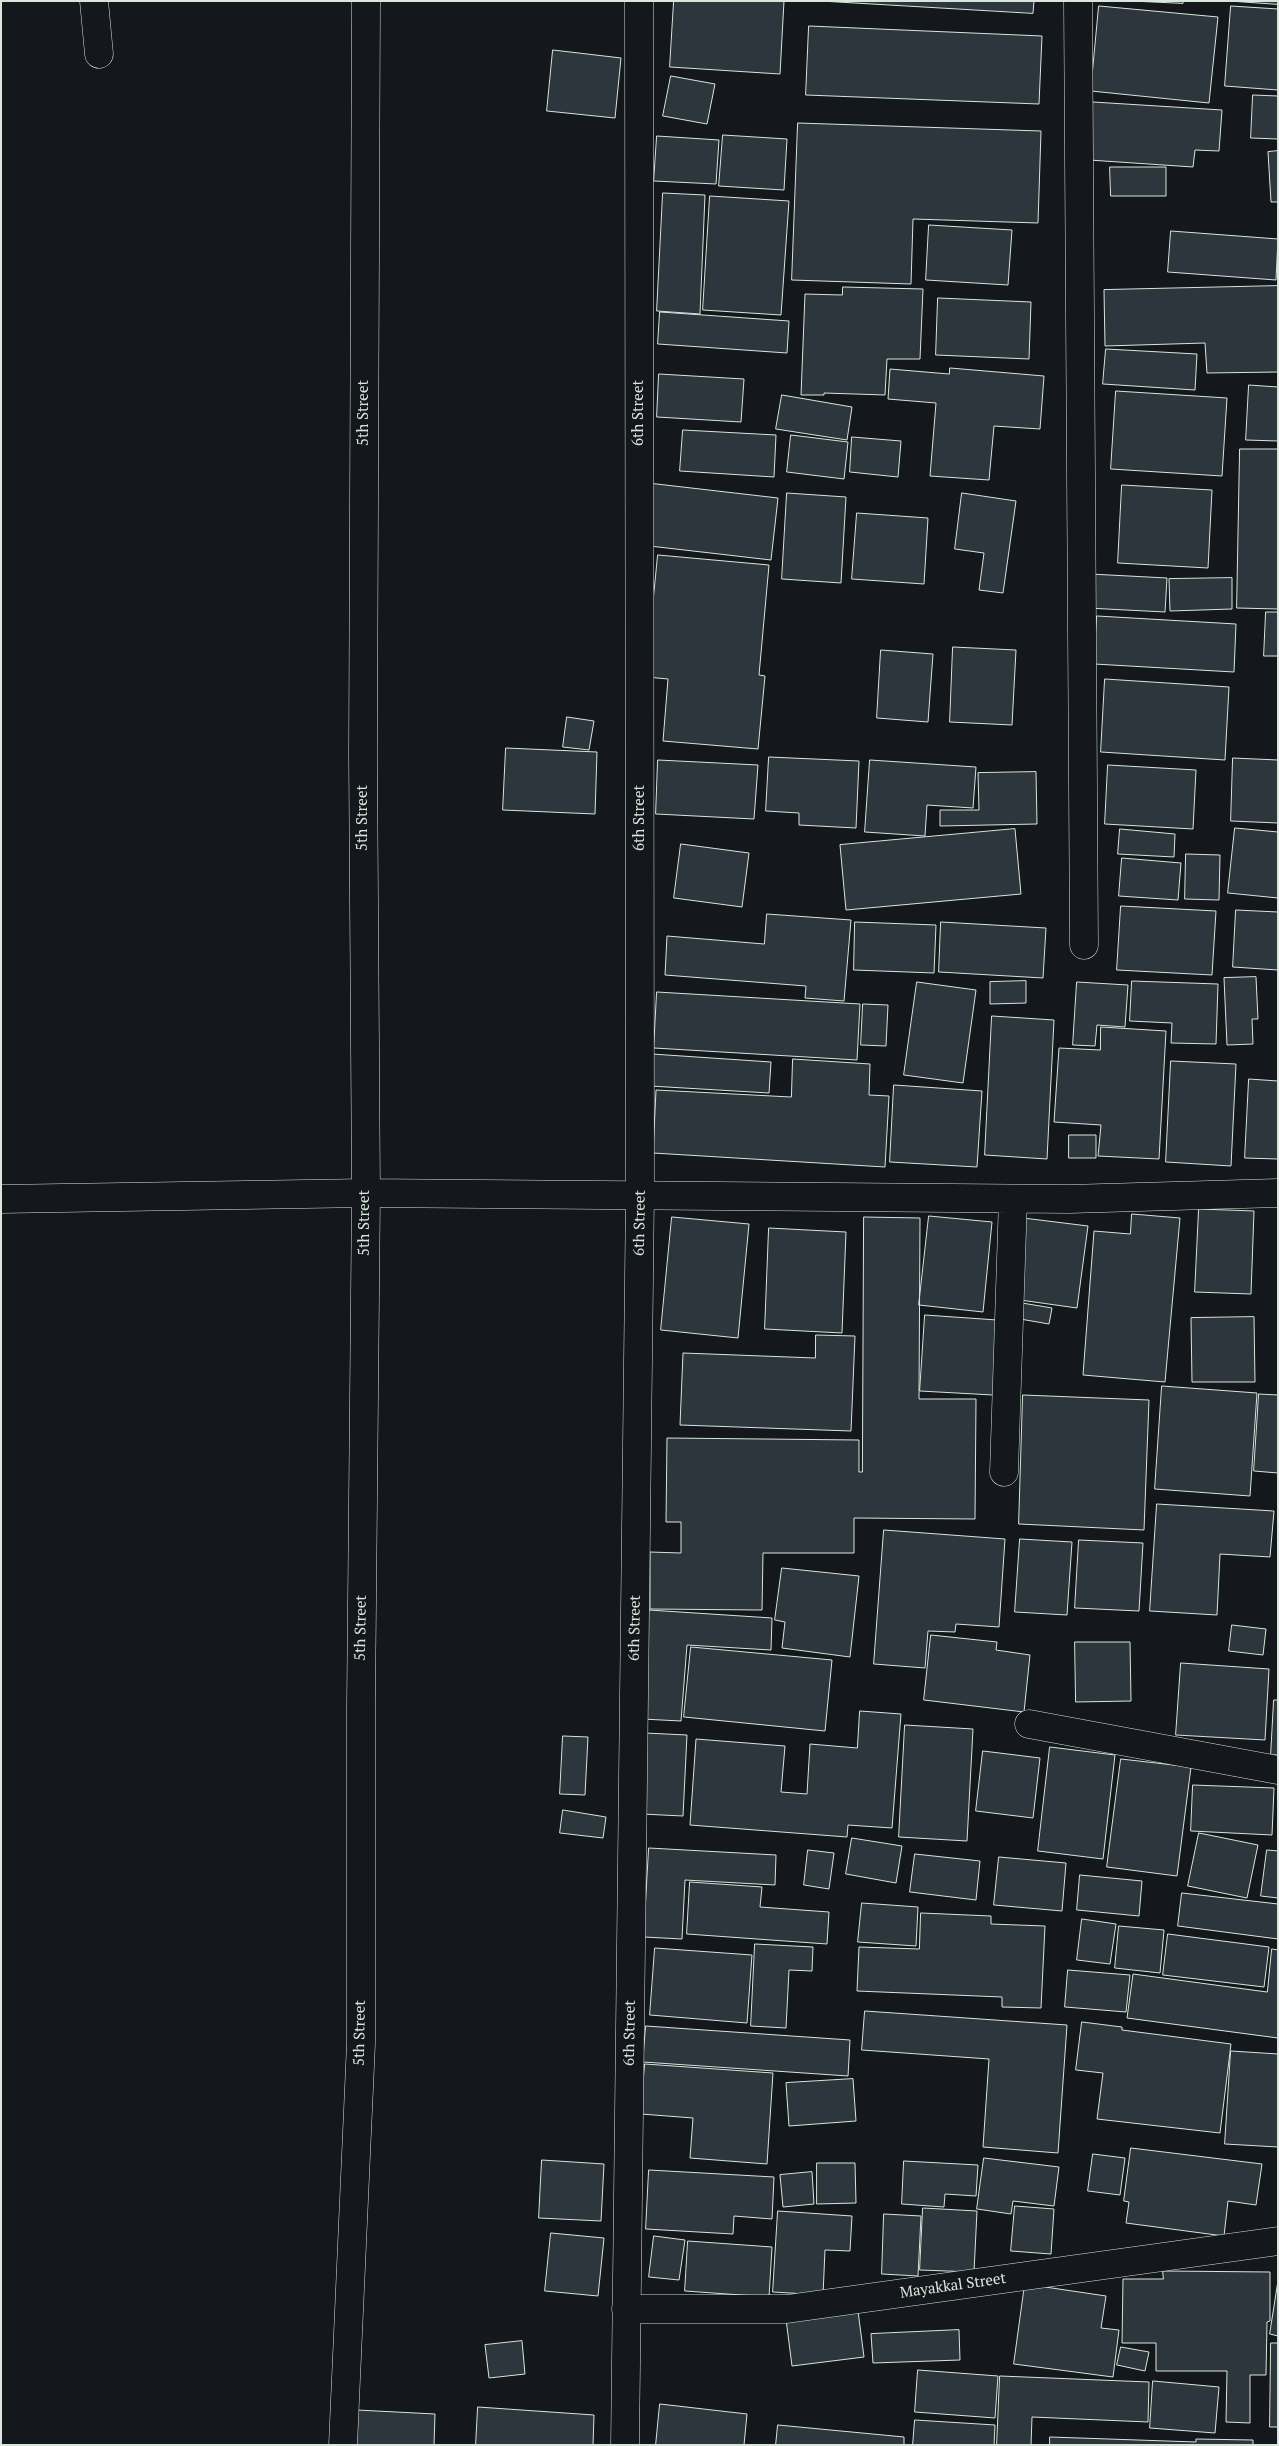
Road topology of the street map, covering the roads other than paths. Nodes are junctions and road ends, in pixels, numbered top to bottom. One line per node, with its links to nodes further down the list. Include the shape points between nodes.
1 (94, 1): 5 (street)
2 (366, 1): 7 (street, 5th Street, via 362,744)
3 (639, 1): 9 (street, 6th Street)
4 (1078, 1): 6 (street)
5 (99, 54)
6 (1084, 945)
7 (366, 1193): 9 (street); 11 (street); 17 (street, 5th Street, via 361,2042)
8 (1278, 1193): 10 (street)
9 (640, 1194): 10 (street); 16 (street, 6th Street)
10 (1013, 1198): 12 (street)
11 (1, 1199)
12 (1004, 1472)
13 (1029, 1724): 14 (street)
14 (1278, 1770)
15 (1278, 2241): 16 (street, Mayakkal Street, via 787,2309)
16 (626, 2309): 18 (street, 6th Street)
17 (343, 2445)
18 (625, 2445)

